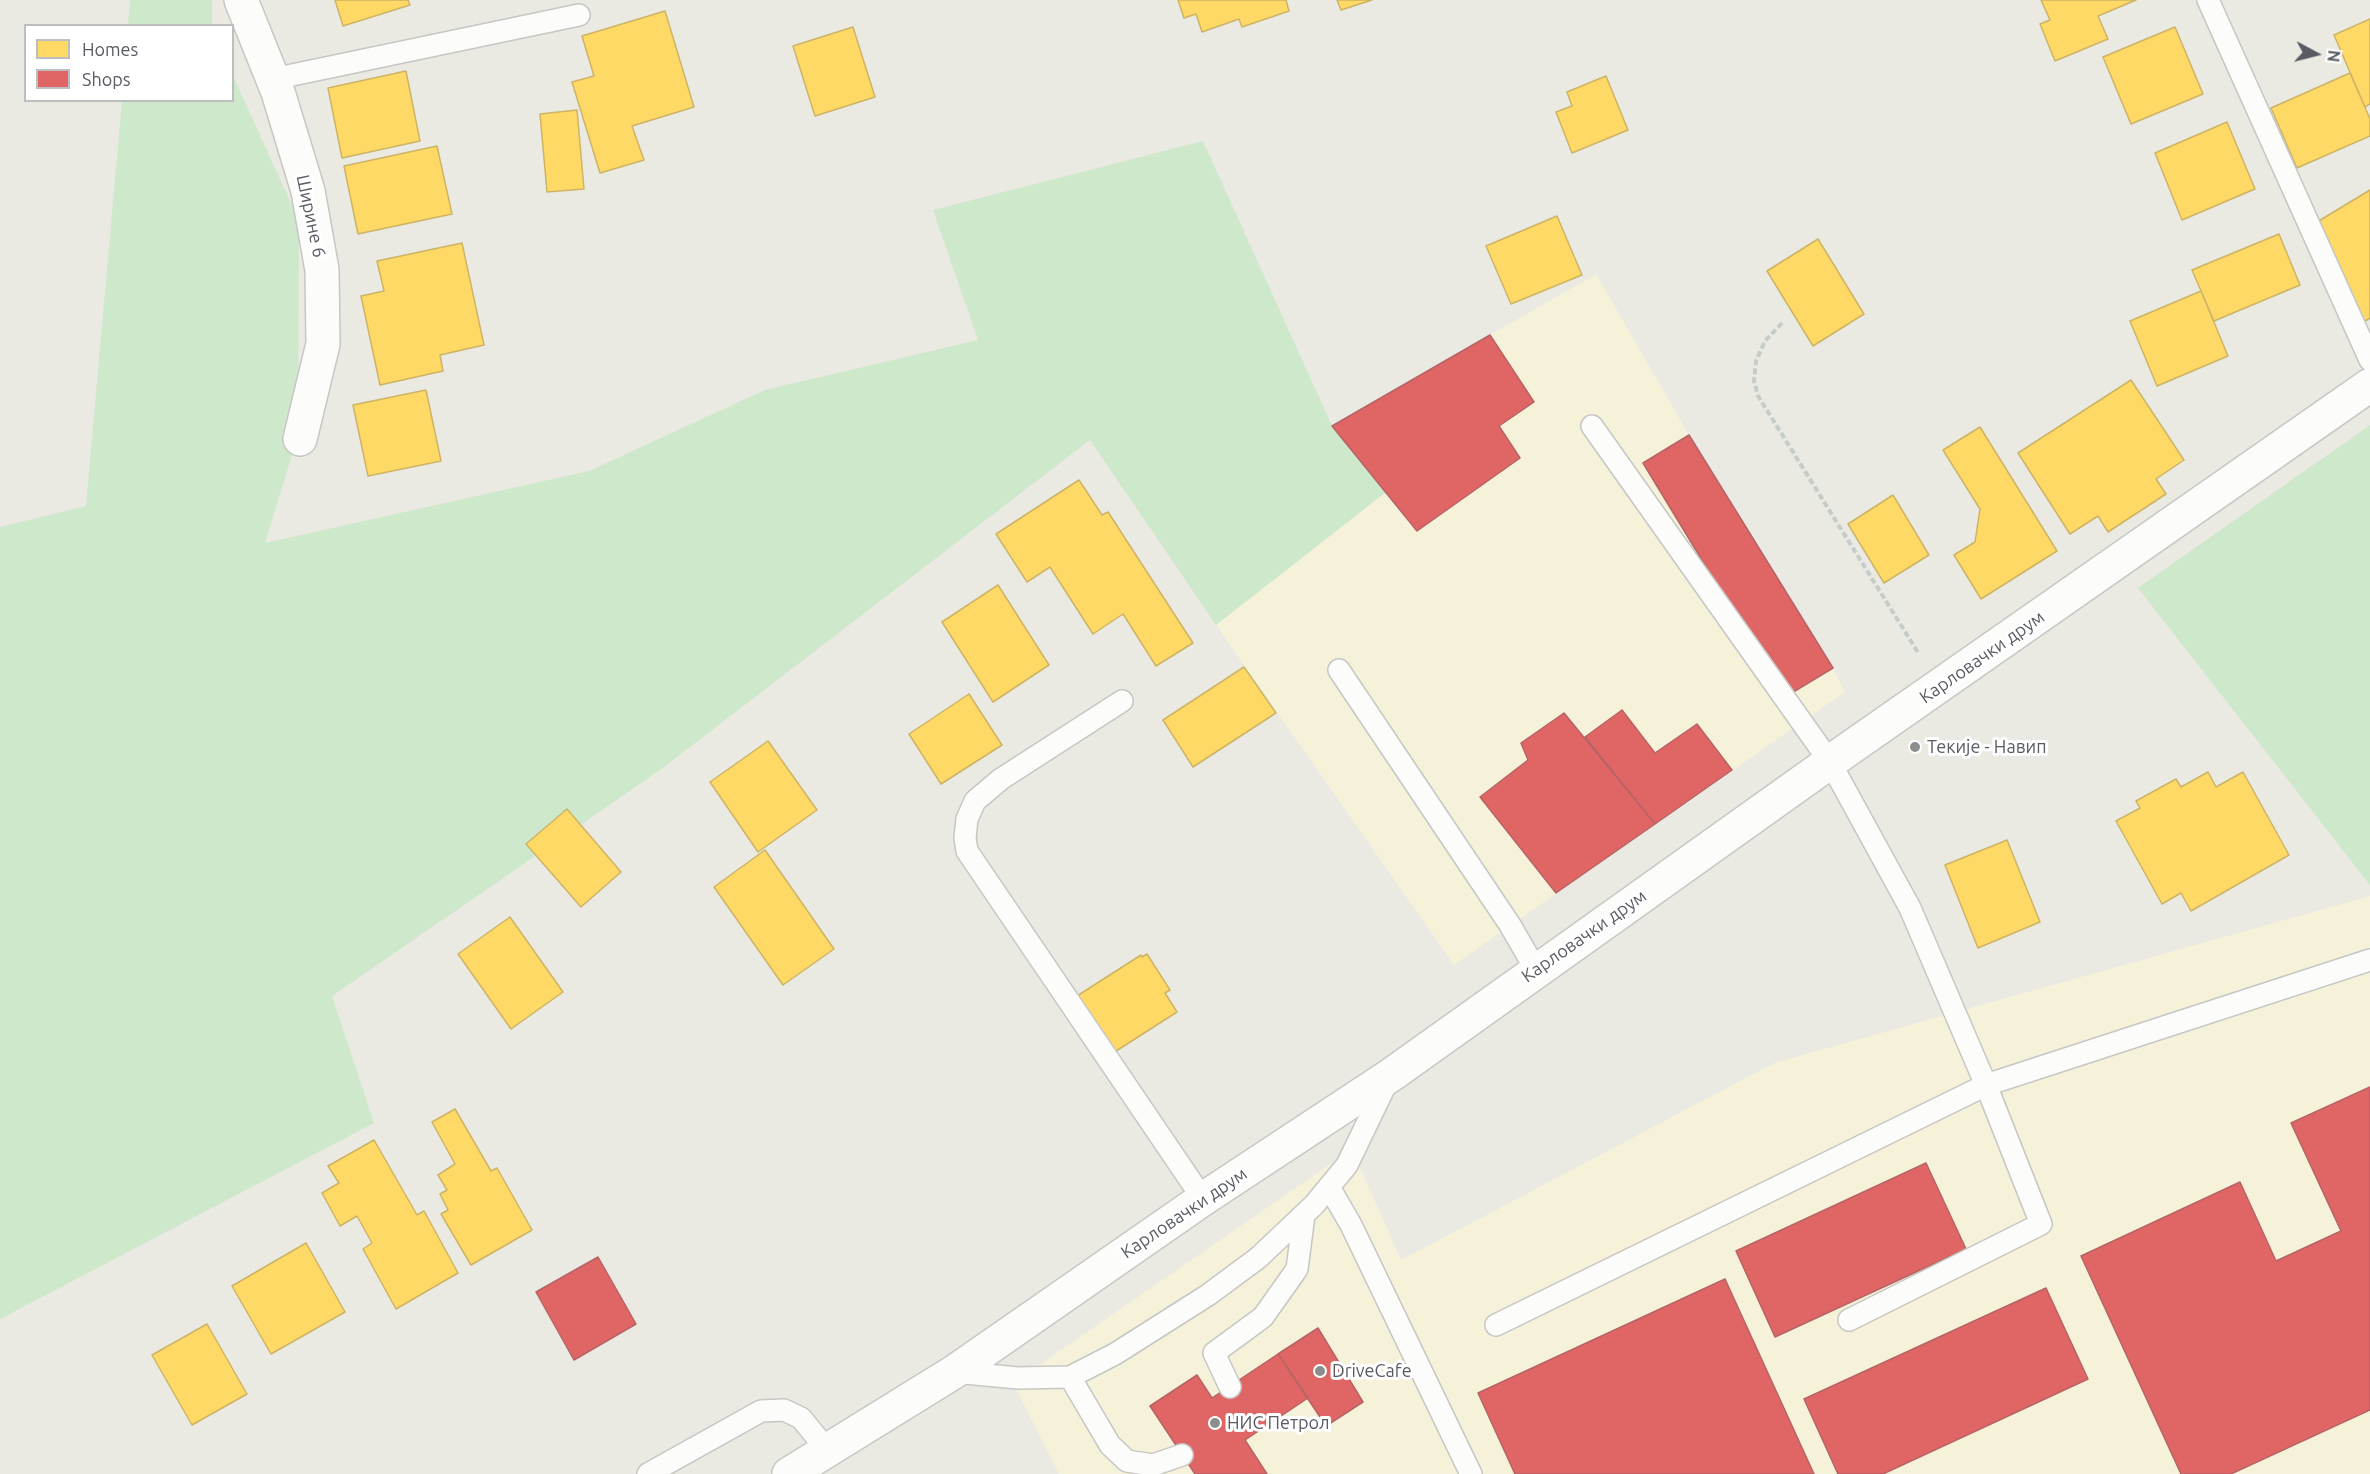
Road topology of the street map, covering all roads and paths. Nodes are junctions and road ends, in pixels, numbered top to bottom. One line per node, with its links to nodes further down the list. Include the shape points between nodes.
1 (242, 0): 4 (main road, Ширине 6)
2 (2208, 0): 6 (lane)
3 (579, 15): 4 (lane)
4 (273, 80): 9 (main road, Ширине 6, via 308,191 322,270 323,344)
5 (1782, 323): 11 (path, via 1765,341 1756,361 1754,381 1758,396)
6 (2370, 360)
7 (2370, 385): 11 (main road, Карловачки друм)
8 (1592, 426): 13 (lane)
9 (300, 439)
10 (1338, 670): 15 (lane)
11 (1940, 687): 13 (main road, Карловачки друм)
12 (1122, 701): 19 (lane, via 1001,779 975,801 967,819 967,851)
13 (1830, 762): 15 (main road, Карловачки друм); 17 (lane, via 1910,908)
14 (2370, 960): 17 (lane)
15 (1536, 970): 16 (main road, Карловачки друм)
16 (1391, 1075): 18 (lane, via 1347,1165); 19 (main road, Карловачки друм)
17 (1986, 1085): 21 (lane, via 2041,1224); 22 (lane)
18 (1329, 1187): 20 (lane); 30 (lane)
19 (1203, 1199): 23 (main road, Карловачки друм)
20 (1304, 1215): 24 (lane, via 1258,1258 1208,1295); 25 (lane, via 1297,1269 1263,1317 1214,1353)
21 (1849, 1320)
22 (1496, 1325)
23 (954, 1372): 24 (lane, via 1018,1378); 26 (main road, Карловачки друм)
24 (1070, 1377): 27 (lane, via 1110,1444 1127,1461 1153,1465)
25 (1230, 1387)
26 (828, 1451): 28 (lane, via 801,1418 784,1410 761,1411); 29 (main road, Карловачки друм)
27 (1182, 1455)
28 (648, 1474)
29 (789, 1474)
30 (1471, 1474)

